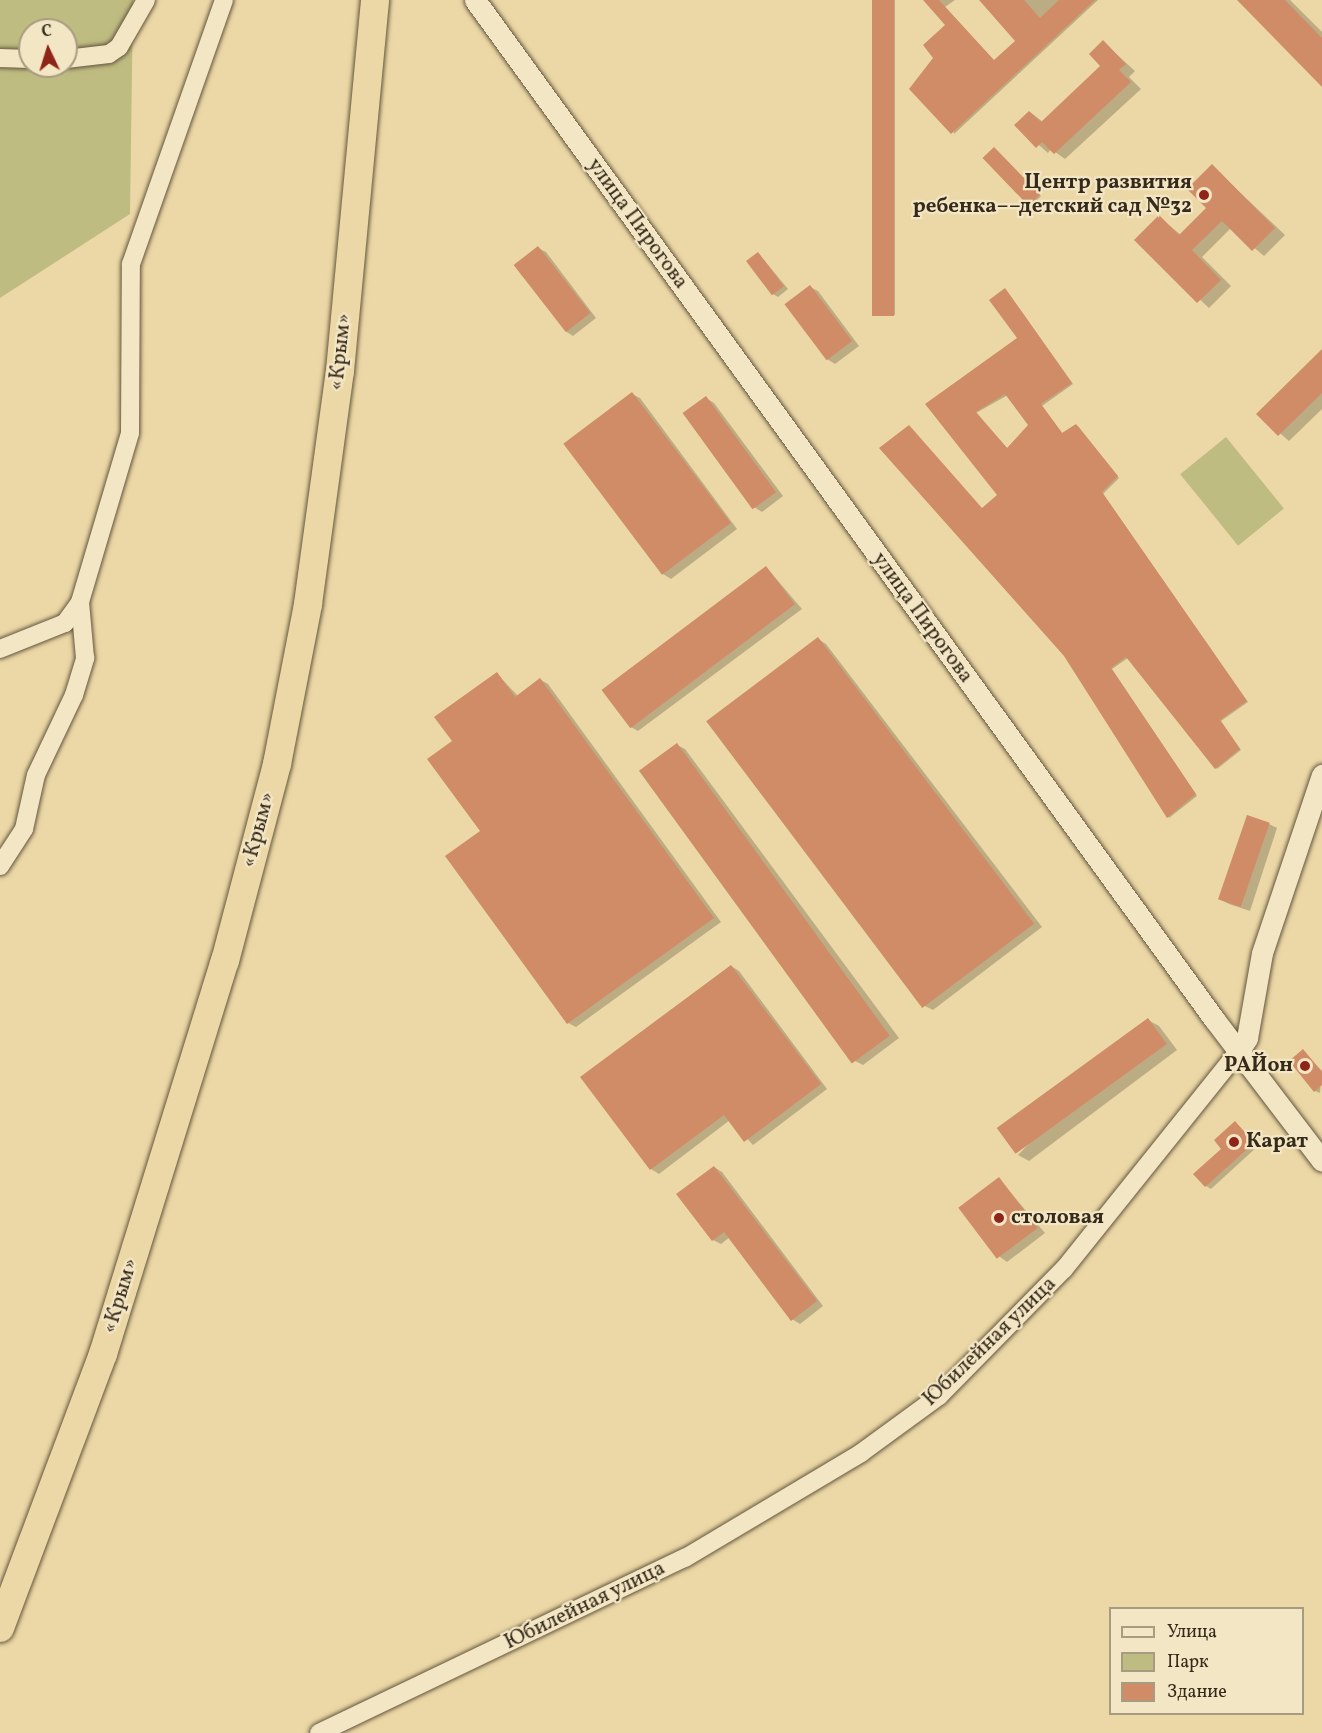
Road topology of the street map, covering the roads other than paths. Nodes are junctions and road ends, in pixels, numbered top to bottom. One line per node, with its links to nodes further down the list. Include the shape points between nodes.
1 (146, 0): 6 (street, via 119,47 109,54)
2 (224, 0): 8 (street, via 131,264 130,433)
3 (475, 0): 12 (street, улица Пирогова)
4 (376, 5): 14 (highway, «Крым», via 325,487 308,604 277,764 225,961 102,1354)
5 (0, 58): 7 (street)
6 (78, 58)
7 (18, 59)
8 (80, 602): 9 (street, via 65,623); 11 (street, via 85,658 36,775 24,829)
9 (0, 649)
10 (1322, 775): 12 (street, Юбилейная улица, via 1262,953 1247,1038)
11 (0, 866)
12 (1238, 1052): 13 (street, улица Пирогова); 15 (street, Юбилейная улица, via 1064,1269 931,1402 861,1454 685,1558)
13 (1322, 1161)
14 (0, 1628)
15 (319, 1733)

